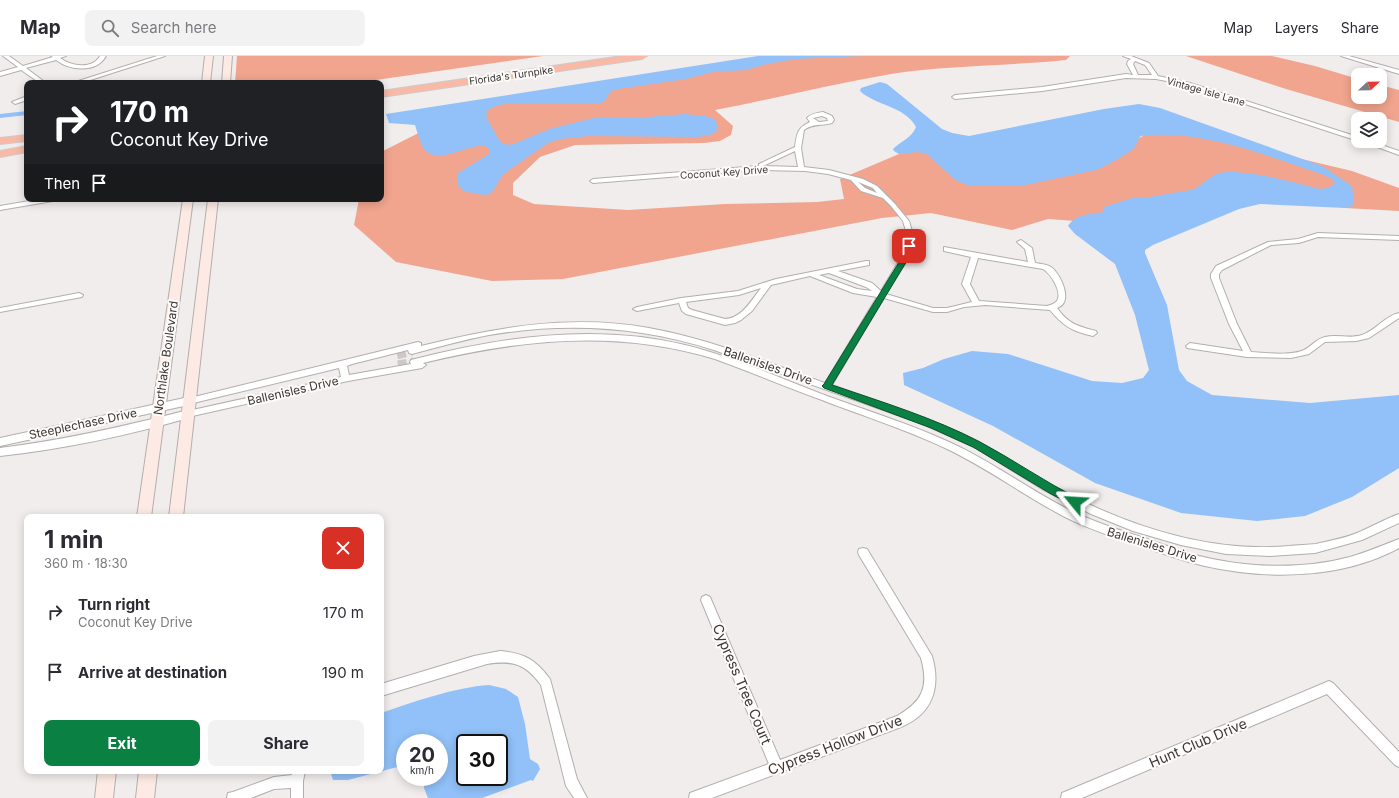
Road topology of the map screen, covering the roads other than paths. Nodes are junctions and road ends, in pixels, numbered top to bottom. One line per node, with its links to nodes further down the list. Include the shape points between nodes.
1 (6, 56): 14 (street)
2 (63, 56): 11 (street)
3 (103, 56): 11 (street, via 97,62 78,67 68,66)
4 (162, 56): 12 (street)
5 (209, 56): 21 (main road)
6 (228, 56): 22 (main road)
7 (604, 56): 23 (highway, Florida's Turnpike)
8 (642, 56): 24 (highway, Florida's Turnpike)
9 (1126, 56): 13 (street)
10 (1344, 56): 15 (street)
11 (55, 57): 14 (street)
12 (153, 57): 20 (street)
13 (1135, 59): 17 (street, via 1130,64); 18 (street, via 1147,64)
14 (22, 67): 16 (street); 19 (street)
15 (1399, 72)
16 (0, 74)
17 (1136, 76): 18 (street, Vintage Isle Lane); 25 (street, Vintage Isle Lane, via 1042,89)
18 (1156, 77): 29 (street, Vintage Isle Lane, via 1188,84)
19 (40, 80)
20 (84, 80)
21 (206, 80)
22 (226, 80)
23 (384, 88)
24 (384, 94)
25 (954, 97)
26 (24, 99): 27 (street)
27 (14, 102)
28 (814, 122): 33 (street, via 800,130)
29 (1351, 137)
30 (24, 139): 31 (highway)
31 (0, 142)
32 (24, 148): 36 (highway)
33 (798, 148): 39 (street); 40 (street, via 769,163)
34 (1384, 148): 37 (street)
35 (24, 149): 38 (highway)
36 (0, 150)
37 (1399, 153)
38 (0, 154)
39 (801, 168): 40 (street, Coconut Key Drive); 56 (street, Coconut Key Drive, via 829,172 853,180 858,187 870,194 885,198 906,221 911,238 907,254)
40 (746, 169): 41 (street, Coconut Key Drive)
41 (593, 181)
42 (35, 202): 45 (street)
43 (188, 202): 78 (main road, Northlake Boulevard)
44 (213, 202): 77 (main road)
45 (0, 208)
46 (1399, 238): 69 (street, via 1318,235 1299,241 1270,243 1219,268 1215,278)
47 (1021, 242): 51 (street, via 1028,248)
48 (947, 249): 49 (street)
49 (975, 255): 51 (street); 58 (street, via 966,284)
50 (866, 263): 52 (street)
51 (1032, 264): 59 (street, via 1050,270 1057,277 1061,301)
52 (831, 271): 53 (street); 56 (street, via 869,285)
53 (813, 275): 54 (street); 56 (street, via 856,291)
54 (767, 284): 57 (street, via 739,293); 57 (street, via 740,319 731,322 689,312)
55 (79, 295): 61 (street)
56 (881, 295): 58 (street, via 933,310 947,310); 76 (street, Coconut Key Drive)
57 (681, 300): 60 (street)
58 (976, 303): 59 (street)
59 (1052, 307): 64 (street, via 1070,326 1082,332)
60 (637, 309)
61 (0, 310)
62 (1399, 314): 69 (street, via 1366,336 1322,340 1301,354)
63 (488, 333): 65 (street, Ballenisles Drive); 73 (street, via 390,351); 76 (street, Ballenisles Drive, via 566,325 623,327 669,334)
64 (1093, 333)
65 (440, 345): 68 (street, Ballenisles Drive); 71 (street)
66 (496, 345): 71 (street, Ballenisles Drive); 75 (street, via 410,368); 86 (street, Ballenisles Drive, via 551,337 580,336 680,347 722,359 950,446 1066,513 1106,531 1209,563 1242,568 1328,567 1391,548)
67 (1190, 346): 69 (street)
68 (412, 351)
69 (1248, 354)
70 (397, 355): 73 (street, Ballenisles Drive)
71 (442, 355): 72 (street, Ballenisles Drive)
72 (414, 362)
73 (343, 364): 75 (street); 77 (street, Ballenisles Drive)
74 (398, 365): 75 (street, Ballenisles Drive)
75 (345, 379): 79 (street, Ballenisles Drive)
76 (827, 386): 85 (street, Ballenisles Drive, via 935,425 977,445 1085,507 1128,526 1183,542 1254,551 1302,551 1334,545 1367,534)
77 (189, 401): 78 (street, Steeplechase Drive); 79 (main road)
78 (160, 408): 80 (main road, Northlake Boulevard); 81 (street, Steeplechase Drive)
79 (188, 414): 80 (street, Steeplechase Drive); 84 (main road)
80 (158, 422): 82 (street, Steeplechase Drive); 83 (main road, Northlake Boulevard)
81 (0, 442)
82 (0, 452)
83 (144, 514)
84 (176, 514)
85 (1399, 518)
86 (1399, 543)
87 (863, 552): 91 (street, Cypress Hollow Drive, via 926,656 931,674 928,693 917,711 901,721)
88 (706, 600): 91 (street, Cypress Tree Court)
89 (384, 689): 99 (street, via 487,657 510,657 528,663 546,683 571,781)
90 (1399, 761): 101 (street, Hunt Club Drive, via 1329,687)
91 (777, 767): 100 (street, Cypress Hollow Drive)
92 (108, 774): 96 (main road)
93 (148, 774): 97 (main road)
94 (298, 776): 95 (street); 98 (street)
95 (295, 797)
96 (104, 798)
97 (146, 798)
98 (233, 798)
99 (580, 798)
100 (695, 798)
101 (1067, 798)

